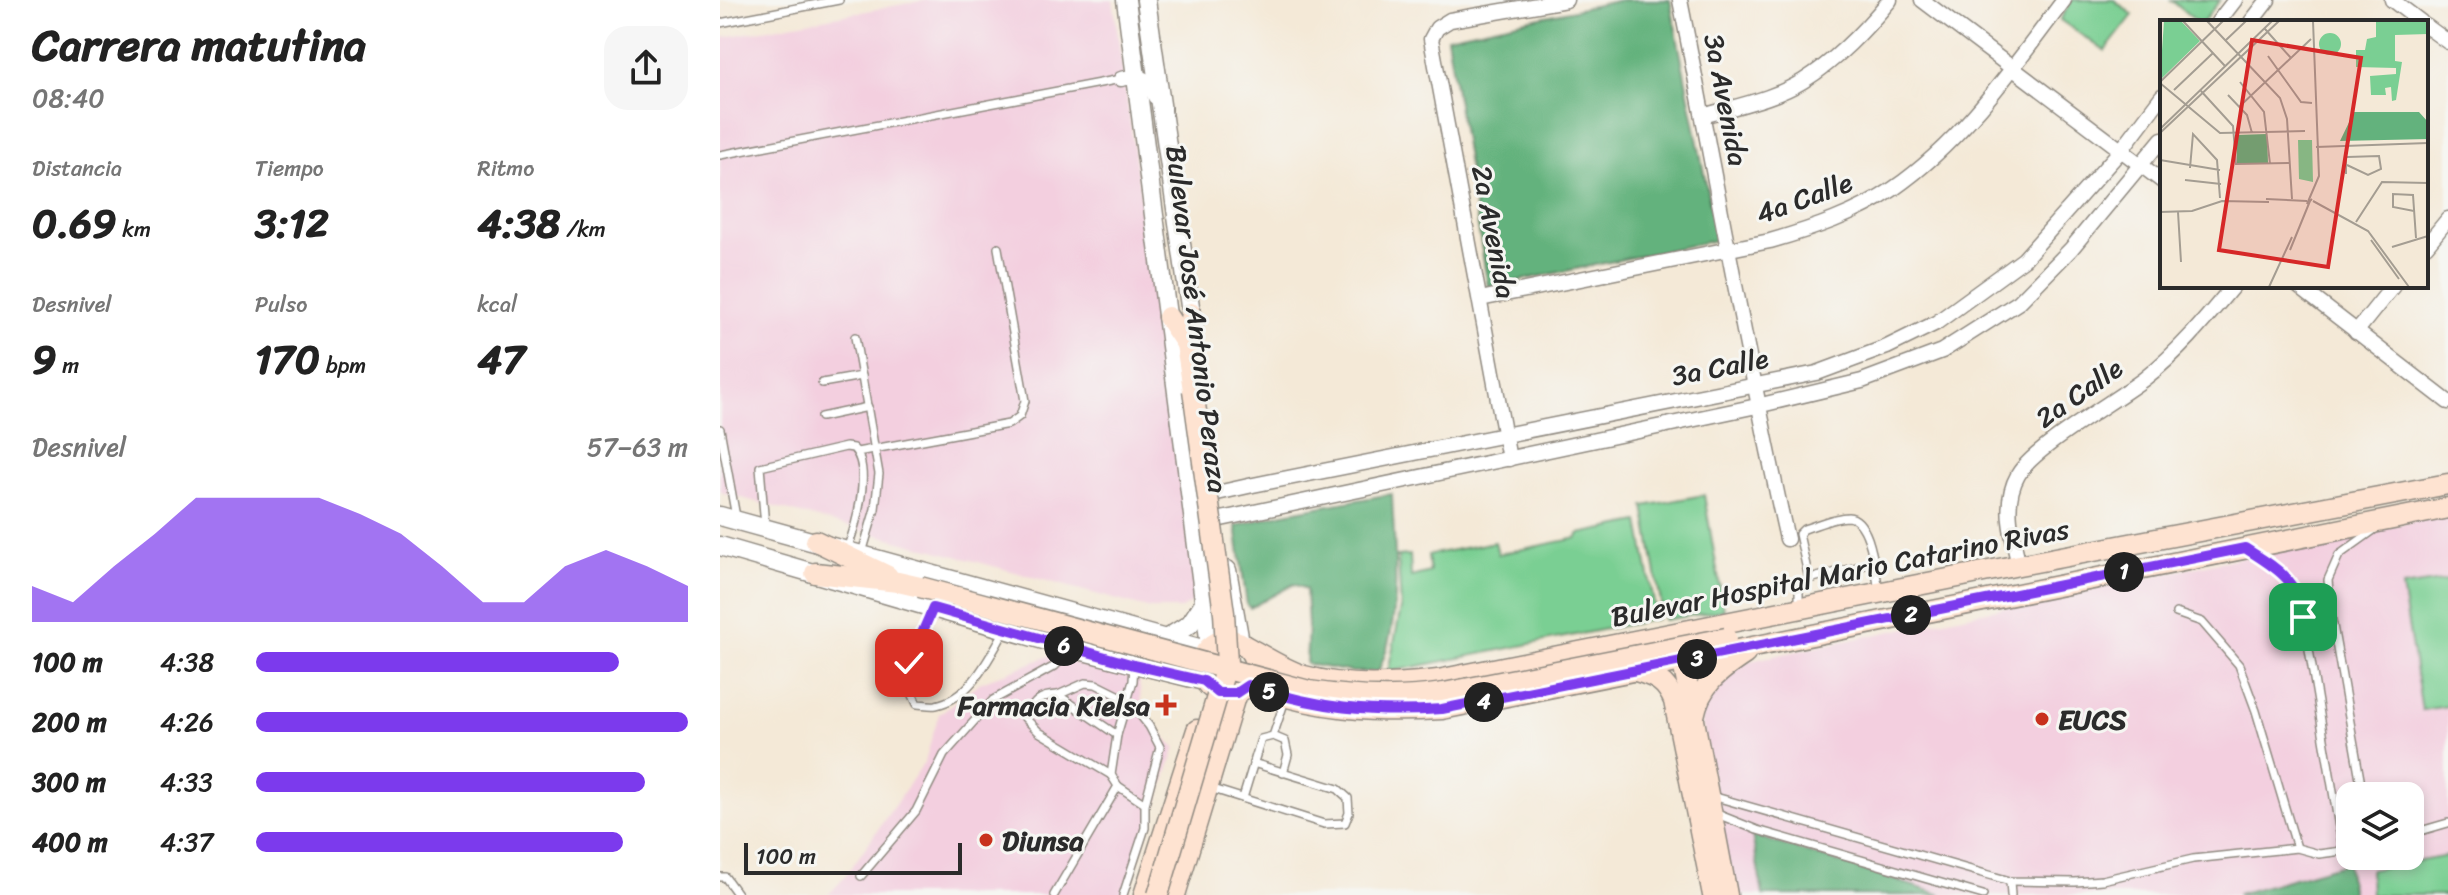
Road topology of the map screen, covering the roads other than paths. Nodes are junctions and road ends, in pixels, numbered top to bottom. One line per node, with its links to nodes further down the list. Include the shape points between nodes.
1 (839, 0): 15 (lane)
2 (1126, 0): 19 (street, Bulevar José Antonio Peraza)
3 (1146, 0): 25 (street, Bulevar José Antonio Peraza)
4 (1566, 0): 35 (street, 2a Avenida, via 1450,20 1431,39)
5 (1680, 0): 21 (street, 3a Avenida)
6 (1890, 0): 21 (street, via 1866,29 1802,82)
7 (1922, 0): 18 (street)
8 (2064, 0): 18 (street, 4a Calle)
9 (2235, 0): 12 (street)
10 (2268, 0): 13 (street)
11 (2392, 0): 14 (street)
12 (2220, 20)
13 (2253, 20)
14 (2419, 20)
15 (720, 23)
16 (2428, 27): 17 (street)
17 (2448, 42)
18 (2012, 69): 23 (street); 31 (street, 4a Calle, via 1949,141 1892,190 1815,228)
19 (1129, 78): 24 (lane); 25 (street, via 1148,81 1154,91); 37 (street, Bulevar José Antonio Peraza)
20 (2160, 99): 23 (street, 3a Calle)
21 (1703, 116): 31 (street, 3a Avenida)
22 (2160, 142): 26 (street, 3a Calle)
23 (2122, 149): 26 (street); 43 (street, 3a Calle, via 2024,259 1936,323 1817,373)
24 (720, 155)
25 (1169, 156): 36 (street, Bulevar José Antonio Peraza)
26 (2142, 166): 27 (street); 45 (street, 3a Calle, via 2019,302 1942,351 1862,381)
27 (2160, 180)
28 (2448, 219): 29 (street)
29 (2428, 244)
30 (998, 248): 50 (lane, via 1025,401 1020,416 1009,424)
31 (1729, 248): 35 (street, 4a Calle); 43 (street, 3a Avenida)
32 (2231, 288): 67 (street, 2a Calle, via 2176,352 2018,474 2009,518)
33 (2301, 288): 38 (street)
34 (2391, 288): 38 (street)
35 (1480, 299): 49 (street, 2a Avenida)
36 (1191, 313): 40 (main road); 54 (street, Bulevar José Antonio Peraza)
37 (1168, 317): 40 (main road); 56 (street, Bulevar José Antonio Peraza)
38 (2356, 332): 44 (street)
39 (855, 337): 41 (lane)
40 (1186, 344): 119 (main road, bridge, via 1227,663)
41 (862, 376): 42 (lane); 46 (lane)
42 (822, 383)
43 (1753, 387): 45 (street, 3a Avenida); 49 (street, 3a Calle)
44 (2448, 402)
45 (1757, 406): 52 (street, 3a Calle); 61 (street, 3a Avenida)
46 (868, 407): 47 (lane); 50 (lane)
47 (821, 417)
48 (720, 429): 57 (lane)
49 (1505, 434): 52 (street, 2a Avenida); 54 (street, 3a Calle)
50 (875, 448): 51 (lane); 65 (lane, via 875,509)
51 (857, 452): 60 (lane, via 846,447 760,467); 65 (lane, via 861,479)
52 (1509, 459): 58 (street, 3a Calle)
53 (2448, 484): 67 (main road, Bulevar Hospital Mario Catarino Rivas)
54 (1217, 493): 56 (street, 3a Calle); 58 (street, Bulevar José Antonio Peraza)
55 (2448, 508): 59 (main road, Bulevar Hospital Mario Catarino Rivas)
56 (1193, 509): 72 (street, Bulevar José Antonio Peraza)
57 (728, 518): 60 (street)
58 (1221, 519): 80 (street, Bulevar José Antonio Peraza)
59 (2389, 519): 64 (main road, Bulevar Hospital Mario Catarino Rivas); 98 (lane, via 2339,555 2328,580)
60 (766, 528): 62 (street)
61 (1787, 539)
62 (816, 541): 65 (street); 70 (main road)
63 (720, 546): 68 (street)
64 (2245, 548): 77 (main road, Bulevar Hospital Mario Catarino Rivas); 101 (lane, via 2287,578 2301,602)
65 (854, 551): 79 (street)
66 (1873, 563): 69 (lane); 69 (lane, via 1866,529 1847,517 1799,534); 71 (lane)
67 (2019, 565): 71 (main road, Bulevar Hospital Mario Catarino Rivas)
68 (815, 573): 70 (main road); 73 (street)
69 (1809, 579): 75 (lane, via 1799,588)
70 (898, 582): 75 (main road, Bulevar Hospital Mario Catarino Rivas, bridge, via 1309,691 1368,699 1444,693 1726,638)
71 (1880, 592): 75 (main road, Bulevar Hospital Mario Catarino Rivas)
72 (1206, 600): 79 (street, via 1190,624); 83 (street, Bulevar José Antonio Peraza)
73 (933, 608): 76 (street); 76 (lane, via 906,680 917,704 936,705 976,678)
74 (2176, 613): 109 (lane, via 2202,622 2239,665)
75 (1793, 617): 77 (main road); 78 (main road, Bulevar Hospital Mario Catarino Rivas)
76 (1006, 629): 82 (street)
77 (1827, 631): 81 (main road, Bulevar Hospital Mario Catarino Rivas)
78 (1665, 636): 80 (main road, Bulevar Hospital Mario Catarino Rivas, via 1476,674 1396,684 1303,676); 84 (main road)
79 (1166, 639): 83 (street)
80 (1244, 645): 83 (main road, via 1224,639); 88 (main road, via 1255,670)
81 (1757, 646): 84 (main road, Bulevar Hospital Mario Catarino Rivas); 92 (main road, via 1710,681)
82 (1071, 648): 85 (street); 111 (lane, via 1055,666 993,700 944,755 916,811)
83 (1208, 648): 87 (main road, via 1200,665)
84 (1683, 662): 86 (main road, Bulevar Hospital Mario Catarino Rivas); 92 (main road)
85 (1134, 665): 87 (street); 91 (lane)
86 (1636, 671): 90 (main road, Bulevar Hospital Mario Catarino Rivas, via 1442,709 1356,710); 114 (main road, via 1664,682 1674,701)
87 (1207, 685): 88 (main road, via 1218,693); 118 (main road)
88 (1242, 689): 90 (main road, Bulevar Hospital Mario Catarino Rivas); 100 (main road)
89 (1058, 695): 91 (lane, via 1091,683); 93 (lane); 97 (lane, via 1035,700 1025,718)
90 (1285, 698): 94 (lane)
91 (1128, 700): 93 (lane); 104 (lane, via 1160,747)
92 (1694, 716): 103 (main road)
93 (1117, 735): 97 (lane)
94 (1273, 736): 95 (lane, via 1261,739); 96 (lane, via 1285,741)
95 (1253, 763): 96 (lane); 102 (lane)
96 (1283, 773): 102 (lane, via 1338,789 1348,798 1345,823 1324,824)
97 (1111, 775): 99 (lane)
98 (2361, 782)
99 (1118, 786): 104 (lane); 116 (lane)
100 (1208, 787): 102 (lane); 120 (main road)
101 (2336, 796)
102 (1243, 798)
103 (1710, 803): 105 (lane); 108 (lane); 114 (main road)
104 (1145, 804): 117 (lane, via 1145,828)
105 (1780, 817): 108 (lane); 113 (lane)
106 (2448, 823): 107 (lane)
107 (2424, 830)
108 (1775, 836): 121 (lane)
109 (2297, 848): 110 (lane); 113 (lane, via 2193,859 2102,880)
110 (2336, 852)
111 (861, 876)
112 (720, 877): 115 (lane)
113 (2010, 881): 122 (lane)
114 (1712, 894)
115 (738, 895)
116 (1054, 895)
117 (1123, 895)
118 (1144, 895)
119 (1158, 895)
120 (1175, 895)
121 (1983, 895)
122 (2011, 895)

